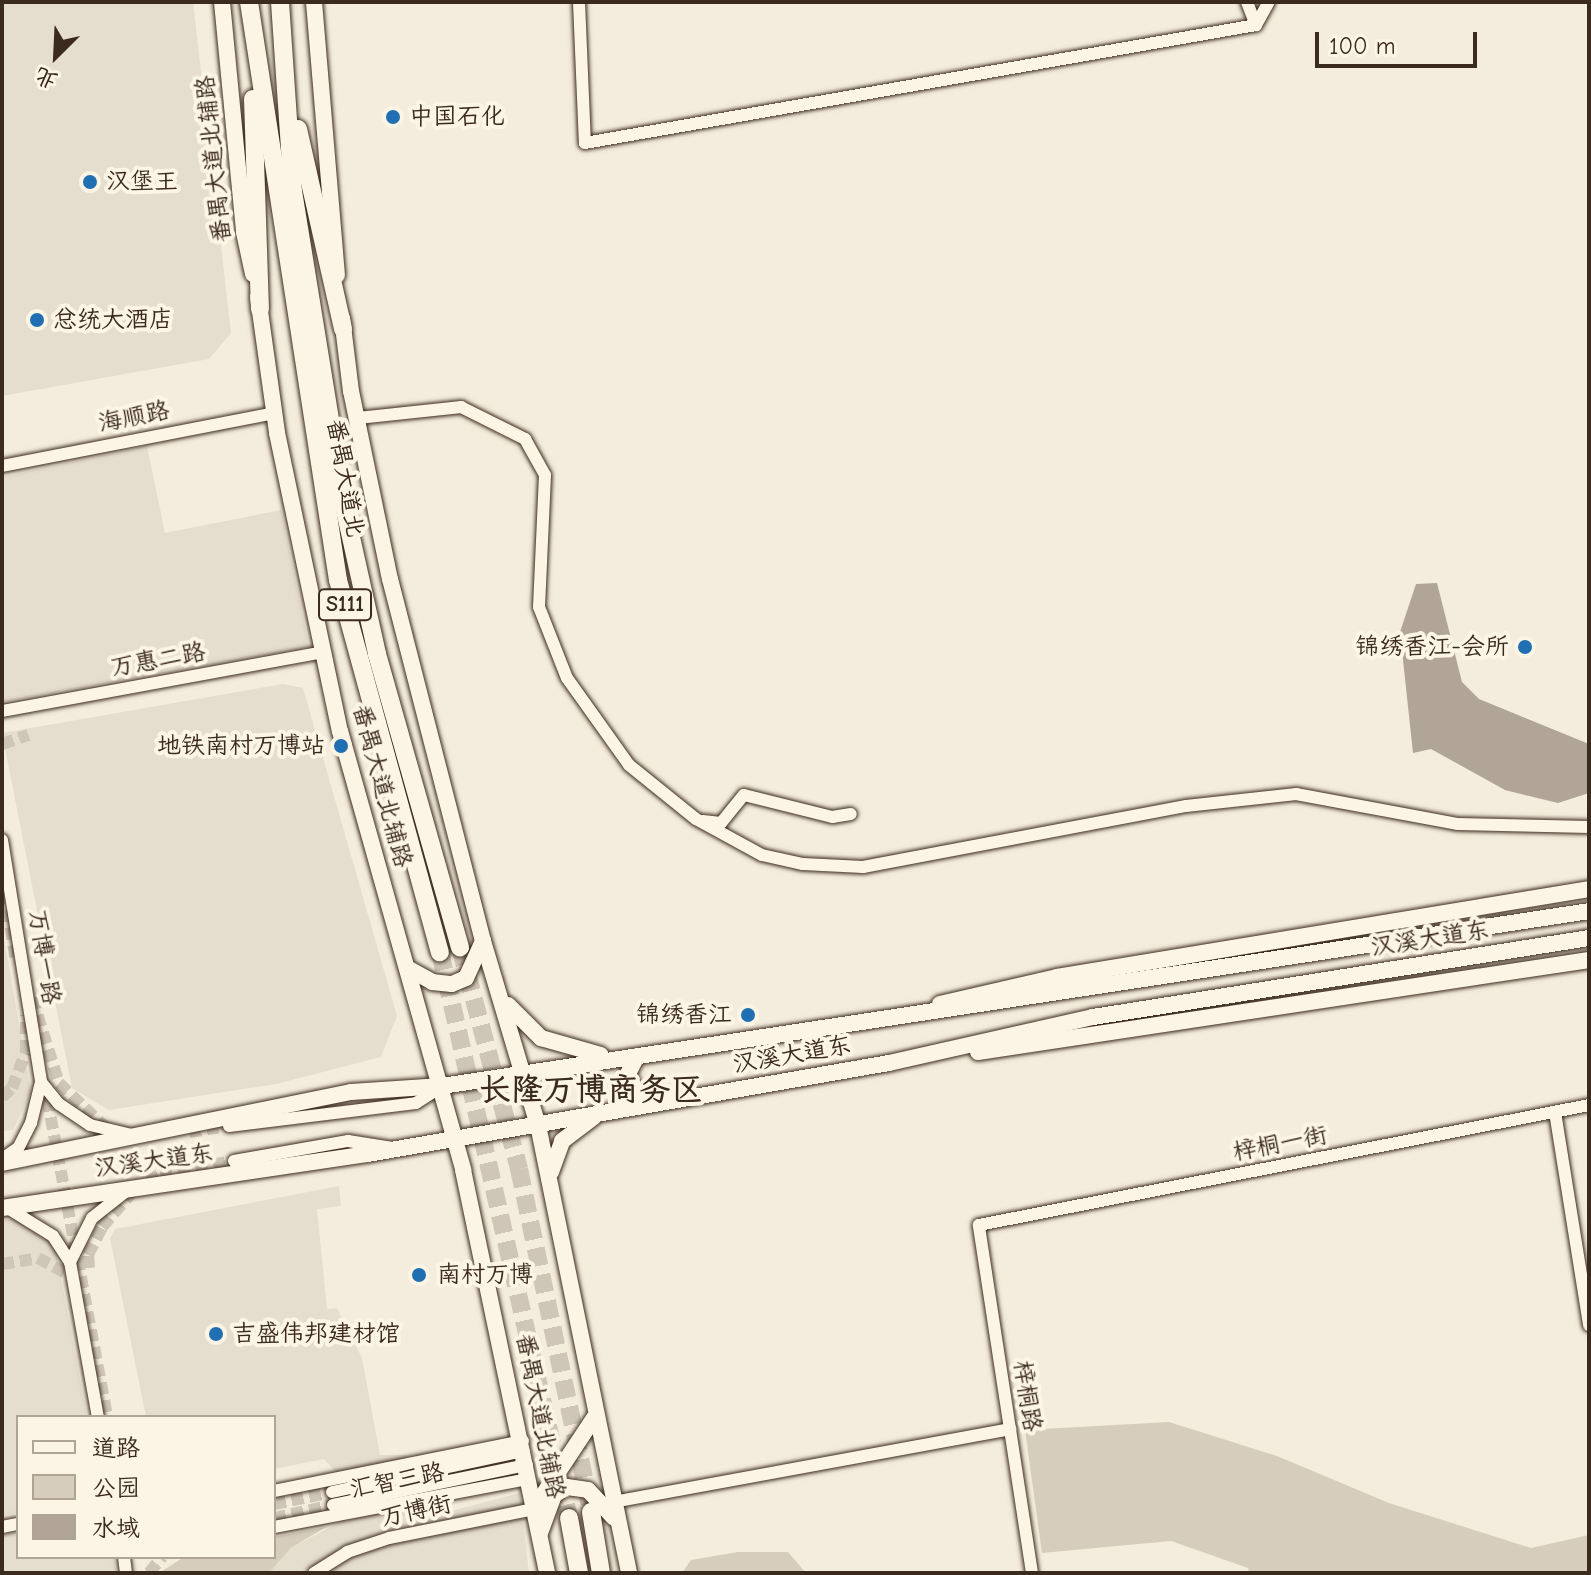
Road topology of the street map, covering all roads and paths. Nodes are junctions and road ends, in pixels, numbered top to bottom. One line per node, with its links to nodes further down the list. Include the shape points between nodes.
1 (222, 2): 10 (main road, 番禺大道北辅路, via 244,232)
2 (280, 2): 9 (highway, 番禺大道北 / S111)
3 (314, 2): 11 (main road)
4 (579, 2): 8 (street, via 585,143)
5 (1247, 2): 8 (street)
6 (1269, 2): 8 (street)
7 (250, 5): 10 (highway); 26 (highway, 番禺大道北 / S111, via 338,580)
8 (1256, 25)
9 (284, 66): 11 (highway); 25 (highway, 番禺大道北 / S111, via 293,191 344,506 381,669)
10 (260, 309): 12 (main road, 番禺大道北辅路)
11 (343, 329): 13 (main road)
12 (275, 413): 14 (street, 海顺路); 15 (main road, 番禺大道北辅路)
13 (358, 418): 18 (street, via 461,407 525,439 545,475 539,607 567,678 629,765); 24 (main road, via 390,579)
14 (2, 466)
15 (323, 652): 16 (street, 万惠二路); 28 (main road, 番禺大道北辅路)
16 (2, 711)
17 (851, 814): 18 (street, via 832,817 744,795 721,823)
18 (696, 819): 19 (street, via 762,855 803,864 863,867 1186,806 1296,794 1458,824)
19 (1589, 827)
20 (2, 840): 35 (street, 万博一路)
21 (1589, 889): 30 (main road, via 1057,977)
22 (1589, 911): 30 (main road, 汉溪大道东)
23 (1589, 938): 33 (main road, 汉溪大道东, via 1093,1017)
24 (483, 941): 28 (main road, via 466,978 452,984 432,982); 29 (main road)
25 (460, 947)
26 (440, 952)
27 (1589, 960): 33 (main road)
28 (409, 969): 36 (main road, 番禺大道北辅路)
29 (500, 992): 32 (main road, via 522,1023 541,1038); 34 (main road)
30 (904, 1015): 31 (main road, 汉溪大道东)
31 (637, 1056): 32 (main road, 汉溪大道东); 37 (main road, via 628,1074 637,1094)
32 (618, 1057): 34 (main road, 汉溪大道东)
33 (889, 1063): 37 (main road, 汉溪大道东)
34 (525, 1073): 36 (main road, 汉溪大道东); 41 (main road)
35 (41, 1082): 43 (street, via 59,1104 90,1125); 46 (street, via 31,1123 18,1148)
36 (442, 1086): 42 (street, via 416,1103); 43 (main road, 汉溪大道东, via 351,1092); 44 (main road, 番禺大道北辅路)
37 (651, 1104): 40 (main road, 汉溪大道东)
38 (1589, 1105): 39 (street, 梓桐一街)
39 (1555, 1112): 51 (street, 梓桐一街); 53 (street)
40 (602, 1113): 41 (main road, 汉溪大道东); 48 (main road, via 562,1141)
41 (538, 1125): 44 (main road, 汉溪大道东); 48 (main road)
42 (229, 1126)
43 (132, 1135): 46 (main road, 汉溪大道东)
44 (455, 1137): 45 (main road, 汉溪大道东); 57 (main road, 番禺大道北辅路)
45 (395, 1148): 47 (street, via 348,1141); 49 (main road, 汉溪大道东)
46 (2, 1161)
47 (234, 1161)
48 (551, 1185): 55 (main road)
49 (125, 1192): 50 (main road, 汉溪大道东); 52 (street, via 92,1218)
50 (4, 1208): 52 (street, via 53,1236)
51 (979, 1225): 56 (street, 梓桐路)
52 (70, 1262): 54 (street)
53 (1589, 1325)
54 (98, 1415)
55 (594, 1418): 60 (main road); 61 (main road)
56 (1010, 1429): 60 (street); 72 (street, 梓桐路)
57 (526, 1459): 58 (street, 汇智三路); 59 (street); 61 (main road, 番禺大道北辅路); 65 (street, 汇智三路)
58 (276, 1491)
59 (333, 1498)
60 (613, 1502): 64 (main road)
61 (534, 1509): 66 (main road, 番禺大道北辅路); 67 (street, 万博街, via 389,1538 347,1552)
62 (591, 1512): 70 (highway)
63 (569, 1518): 69 (highway)
64 (618, 1523): 66 (main road, via 588,1490 567,1487 549,1503); 71 (main road)
65 (276, 1526)
66 (540, 1535): 68 (main road, 番禺大道北辅路)
67 (314, 1573)
68 (547, 1573)
69 (579, 1573)
70 (601, 1573)
71 (629, 1573)
72 (1032, 1573)

